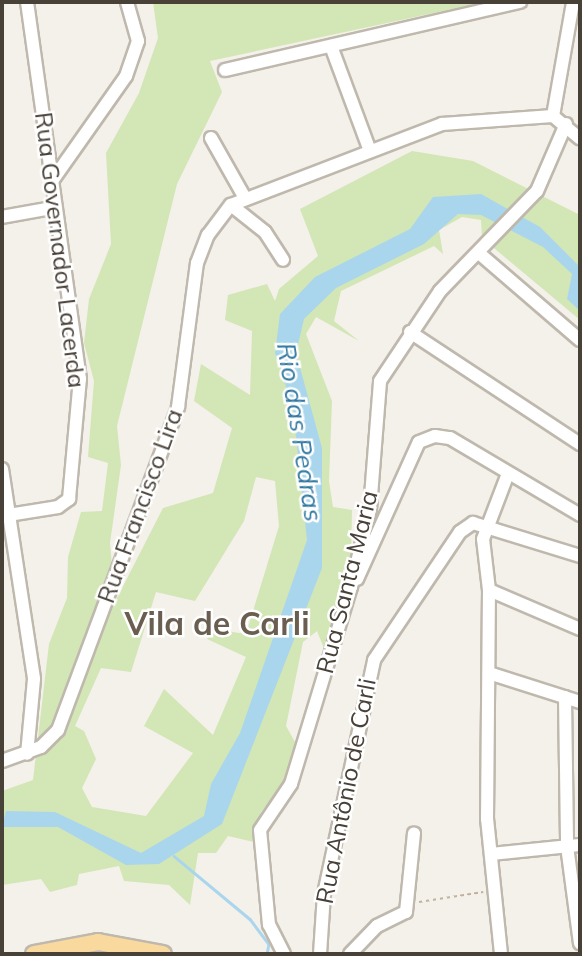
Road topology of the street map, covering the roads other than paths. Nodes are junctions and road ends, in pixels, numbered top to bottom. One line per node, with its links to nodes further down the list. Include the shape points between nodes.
1 (27, 2): 12 (street, Rua Governador Lacerda)
2 (127, 2): 12 (street, via 138,41 126,76)
3 (520, 2): 5 (street)
4 (573, 2): 7 (street)
5 (331, 46): 6 (street); 11 (street)
6 (225, 70)
7 (553, 116): 8 (street); 11 (street, Rua Francisco Lira, via 477,118)
8 (566, 124): 10 (street); 17 (street, Rua Santa Maria, via 537,191)
9 (211, 138): 13 (street)
10 (580, 139)
11 (369, 148): 13 (street, Rua Francisco Lira)
12 (52, 181): 15 (street, Rua Governador Lacerda)
13 (245, 198): 14 (street, Rua Francisco Lira)
14 (231, 205): 18 (street, via 265,232); 34 (street, Rua Francisco Lira, via 208,235 197,263 178,407 58,730)
15 (52, 208): 16 (street); 24 (street, Rua Governador Lacerda, via 80,379 69,499)
16 (2, 217)
17 (480, 254): 19 (street, Rua Santa Maria); 20 (street)
18 (283, 260)
19 (410, 332): 21 (street); 28 (street, Rua Santa Maria, via 375,399 370,509)
20 (580, 340)
21 (580, 444)
22 (2, 469): 24 (street)
23 (507, 476): 25 (street); 26 (street); 28 (street, via 450,438 419,442 372,556)
24 (6, 516): 34 (street, via 34,679)
25 (580, 516)
26 (488, 523): 27 (street); 29 (street, via 483,570); 43 (street, Rua Antônio de Carli, via 460,532 374,660 324,894)
27 (580, 556)
28 (351, 587): 42 (street, Rua Santa Maria, via 291,784 260,831 269,925)
29 (489, 590): 30 (street); 31 (street)
30 (580, 629)
31 (489, 673): 32 (street); 38 (street)
32 (565, 697): 33 (street); 37 (street)
33 (580, 702)
34 (27, 754): 35 (street)
35 (2, 761)
36 (414, 834): 44 (street, via 407,912 377,926)
37 (574, 846): 38 (street); 39 (street)
38 (491, 855): 45 (street)
39 (580, 943)
40 (34, 954): 41 (main road, via 98,942)
41 (163, 954)
42 (284, 954)
43 (320, 954)
44 (350, 954)
45 (501, 954)

